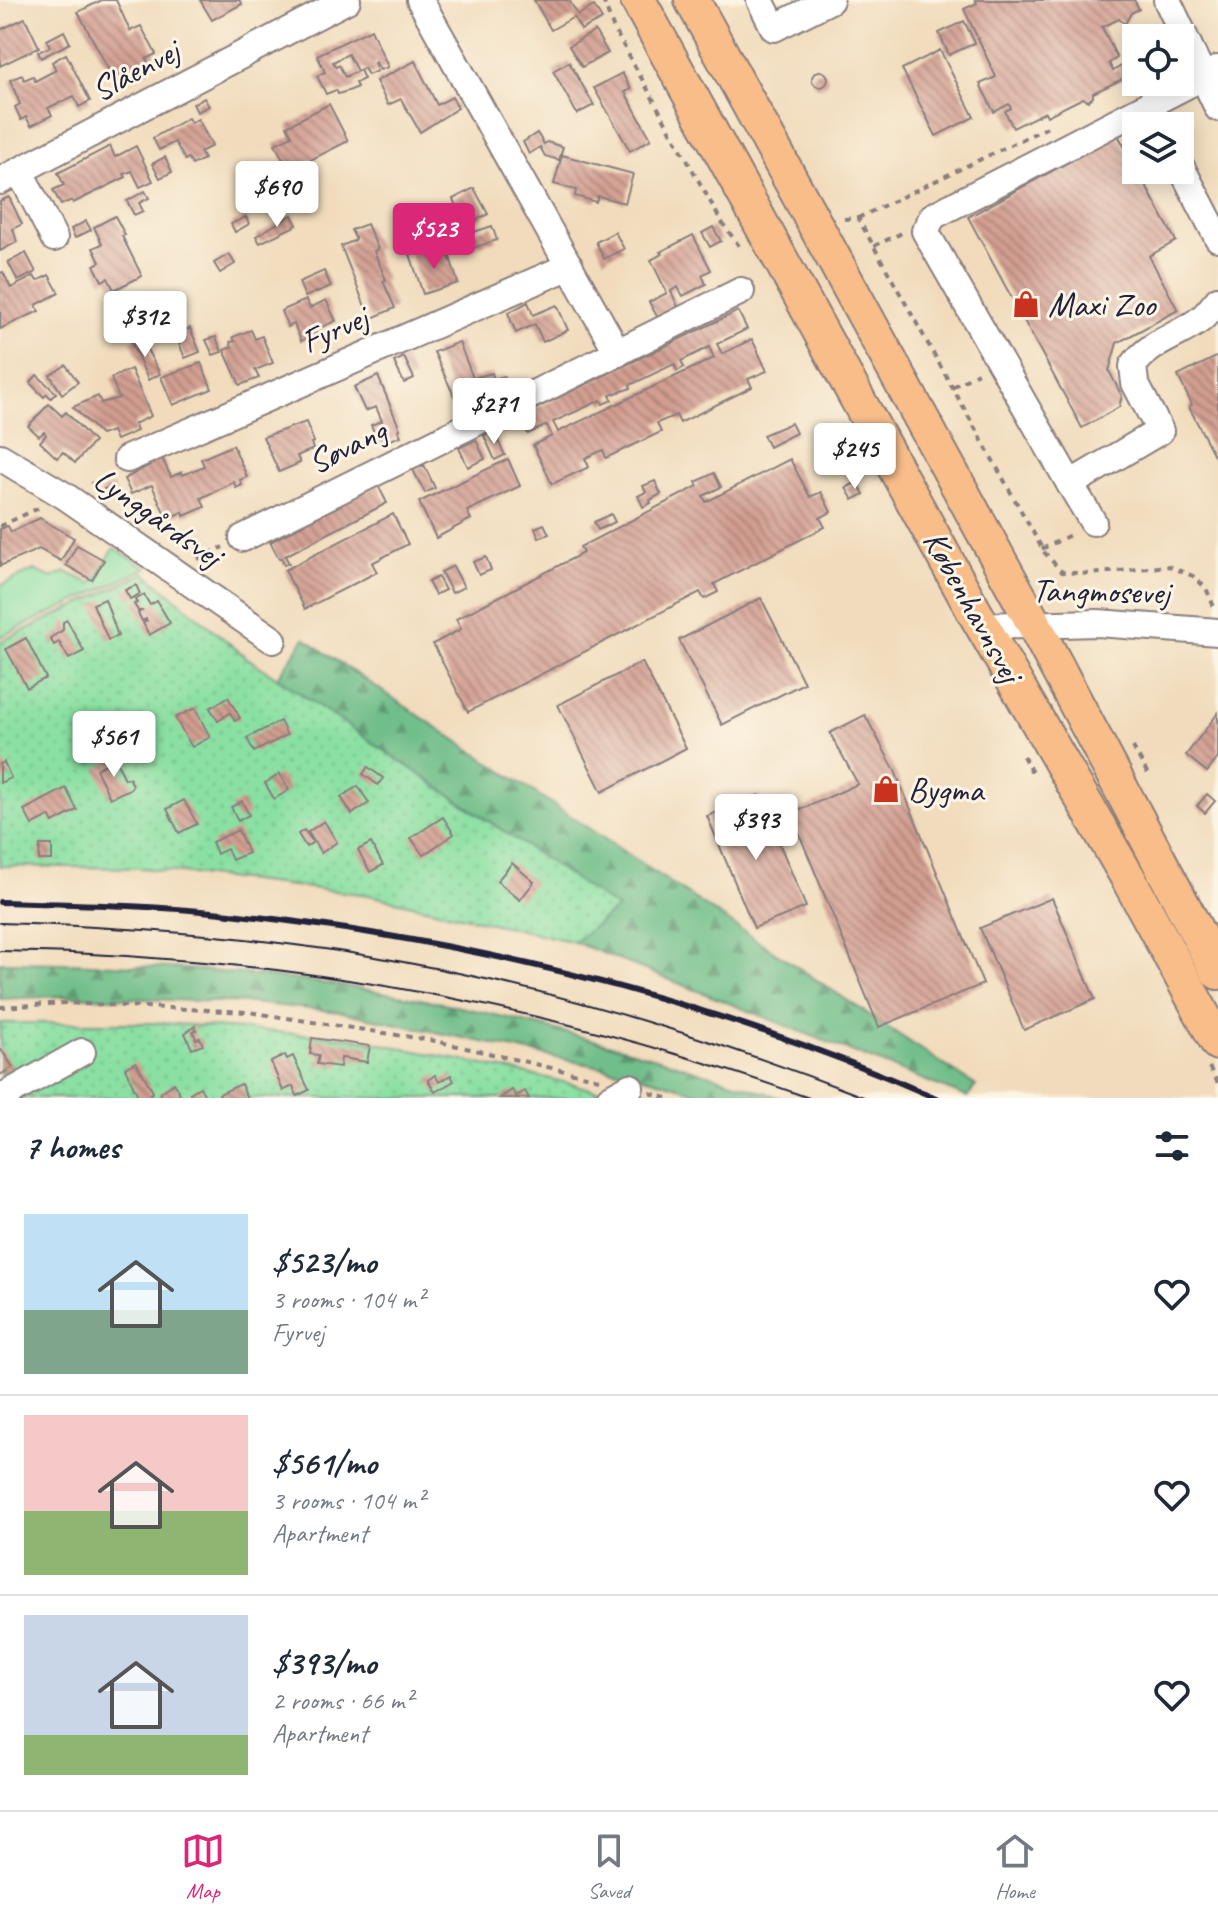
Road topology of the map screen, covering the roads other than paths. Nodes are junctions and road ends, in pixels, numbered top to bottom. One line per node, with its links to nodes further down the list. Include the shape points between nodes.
1 (347, 0): 12 (street, Slåenvej)
2 (420, 0): 16 (street)
3 (638, 0): 26 (main road, Københavnsvej)
4 (692, 0): 25 (main road, Københavnsvej)
5 (760, 0): 6 (street, via 774,28)
6 (830, 0)
7 (1167, 0): 8 (street)
8 (1210, 72): 9 (street); 10 (street)
9 (1218, 108)
10 (1158, 112)
11 (1122, 130): 22 (street, via 933,216 925,231)
12 (10, 176): 14 (street)
13 (1190, 184): 15 (street)
14 (54, 238)
15 (1218, 238)
16 (570, 266): 19 (street); 21 (street, Fyrvej)
17 (741, 291): 19 (street, Søvang)
18 (1218, 300): 22 (street, via 1201,319 1155,344 1133,366 1135,383 1160,431)
19 (618, 353): 24 (street, Søvang)
20 (0, 457): 28 (street, Lynggårdsvej)
21 (127, 459)
22 (1070, 484): 23 (street)
23 (1093, 522)
24 (243, 538)
25 (1034, 624): 26 (street, Tangmosevej); 27 (street, Tangmosevej); 29 (main road, Københavnsvej)
26 (983, 626): 30 (main road, Københavnsvej)
27 (1218, 632)
28 (273, 640)
29 (1218, 972)
30 (1218, 1043)
31 (82, 1052): 32 (street)
32 (0, 1098)

